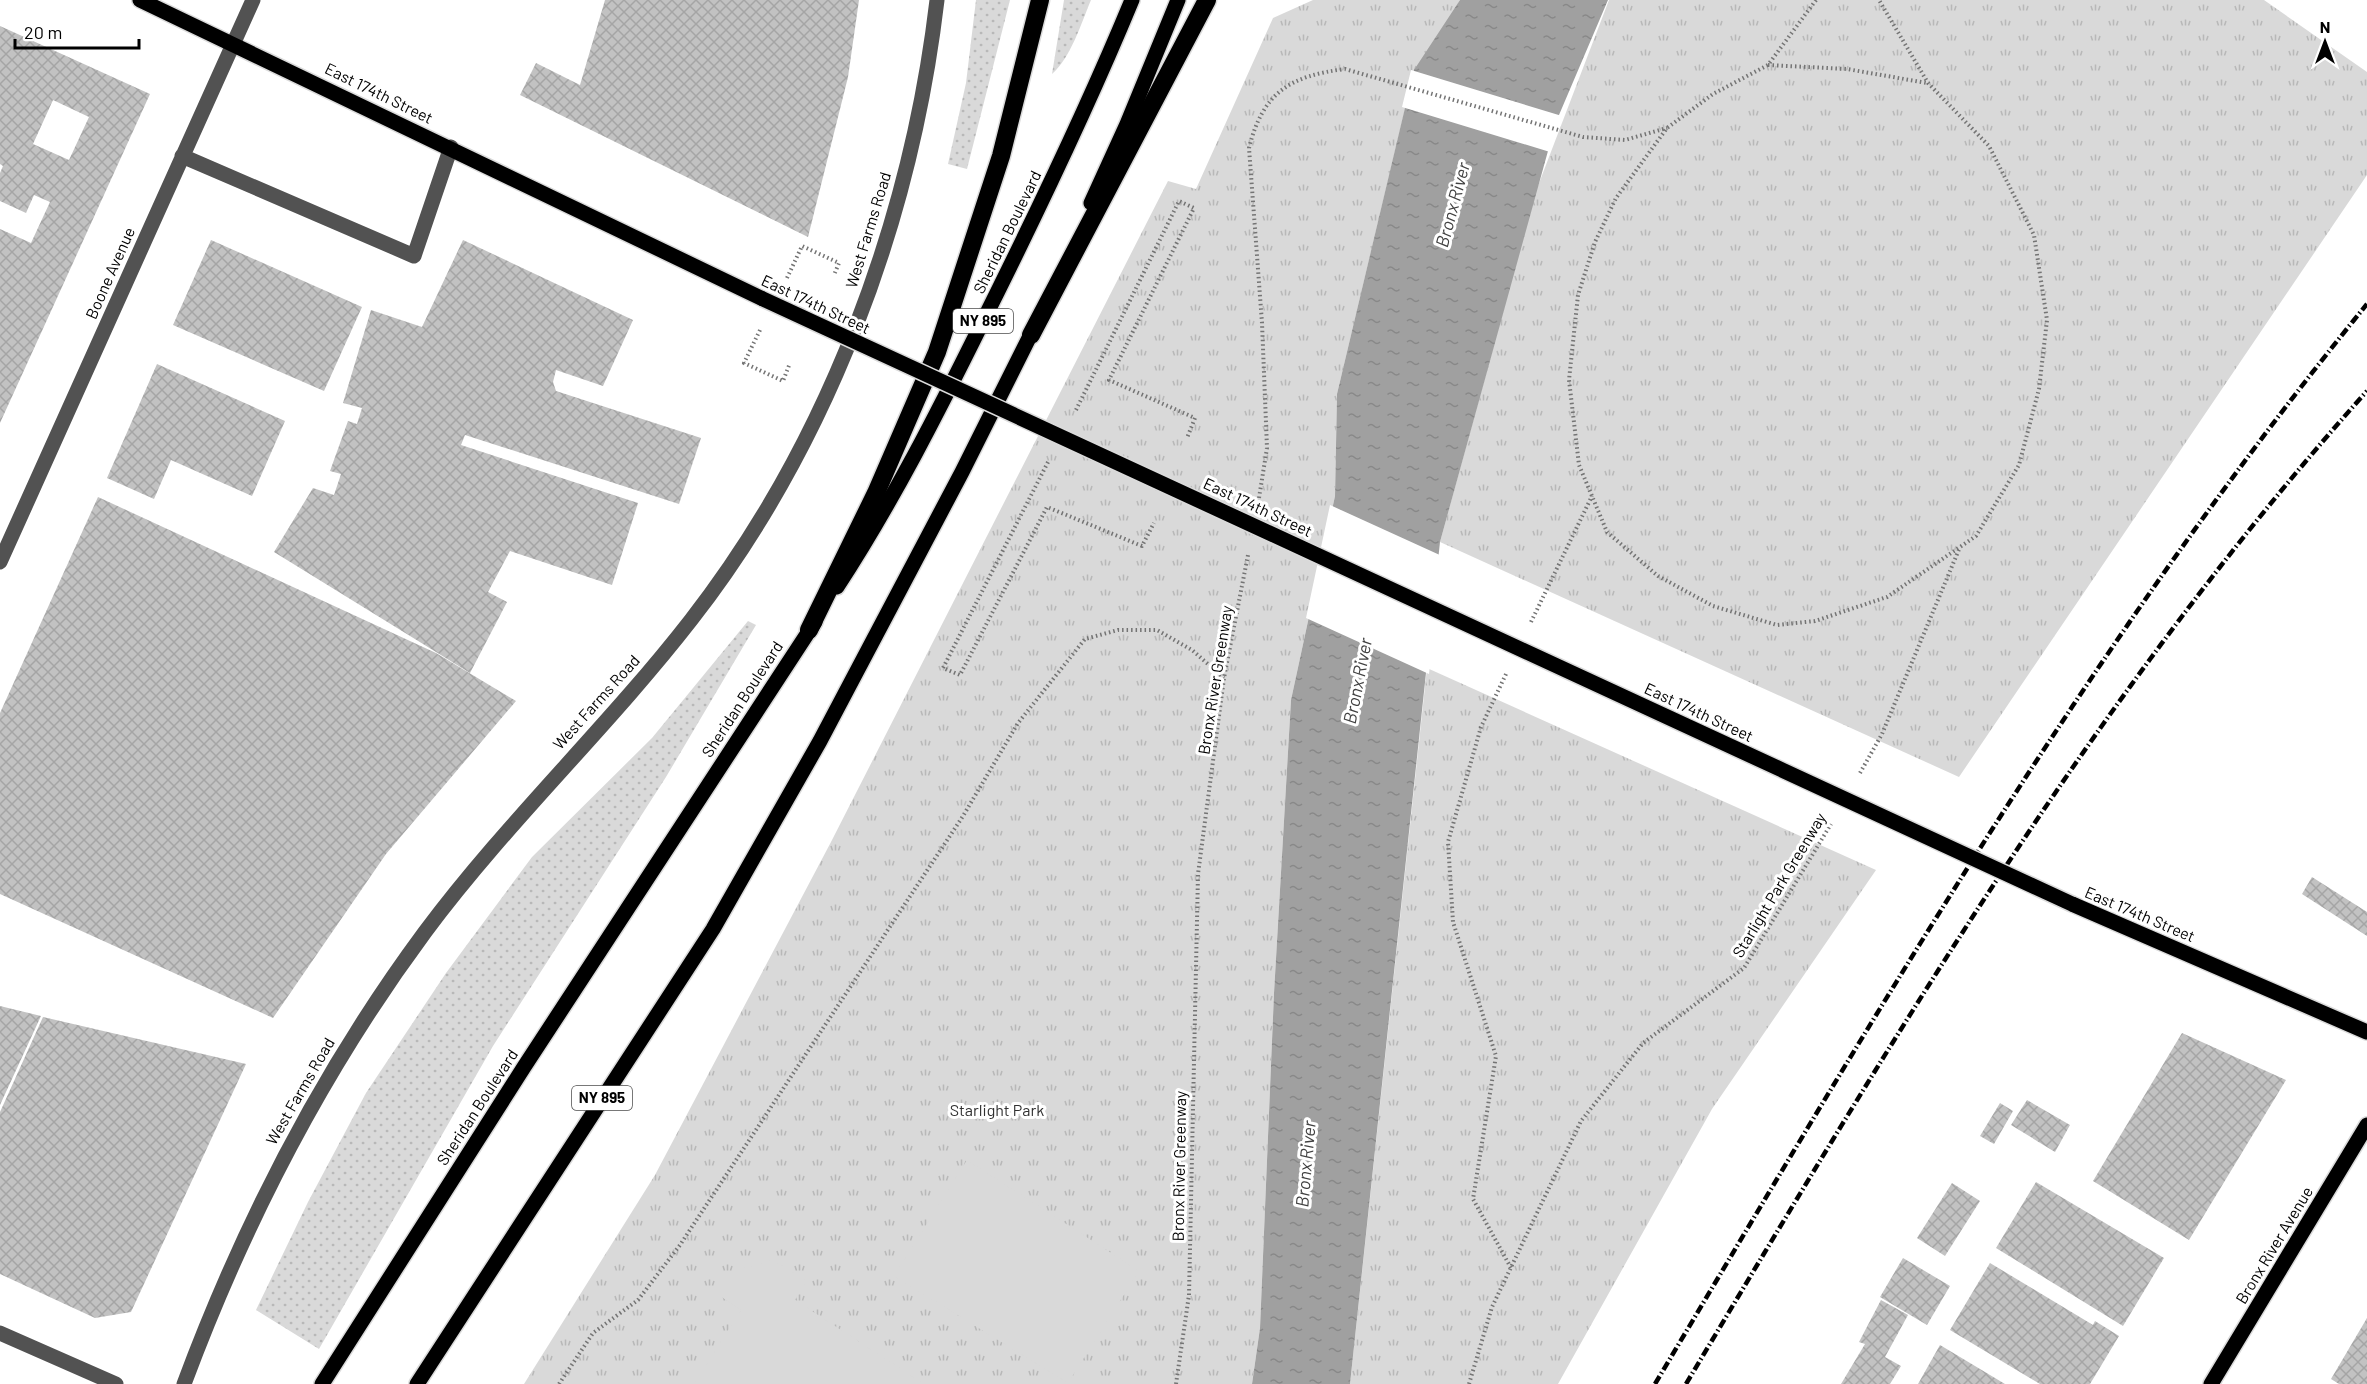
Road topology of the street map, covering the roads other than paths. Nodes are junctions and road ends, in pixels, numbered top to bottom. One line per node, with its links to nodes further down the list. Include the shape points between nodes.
1 (140, 0): 8 (main road, East 174th Street)
2 (253, 0): 8 (street, Boone Avenue)
3 (937, 0): 18 (street, West Farms Road, via 902,185 872,283 820,406 772,499 692,619 474,868 373,1005 287,1150 247,1231)
4 (1040, 0): 13 (highway, via 1001,156 937,352 876,493)
5 (1132, 0): 13 (main road, Sheridan Boulevard / NY 895, via 1053,181 917,453 866,543)
6 (1178, 0): 11 (main road, NY 895, via 1127,124)
7 (1207, 0): 11 (highway)
8 (233, 42): 9 (main road, East 174th Street); 10 (street, Boone Avenue)
9 (451, 147): 10 (street, via 414,256); 14 (main road, East 174th Street, bridge, via 763,299 2072,904)
10 (182, 156): 12 (street, Boone Avenue)
11 (1031, 335): 20 (main road, NY 895, via 926,542 748,870)
12 (0, 562)
13 (809, 630): 19 (main road, Sheridan Boulevard / NY 895)
14 (2367, 1032)
15 (2367, 1125): 21 (main road, Bronx River Avenue)
16 (0, 1333): 17 (street)
17 (116, 1384)
18 (184, 1384)
19 (322, 1384)
20 (417, 1384)
21 (2211, 1384)

